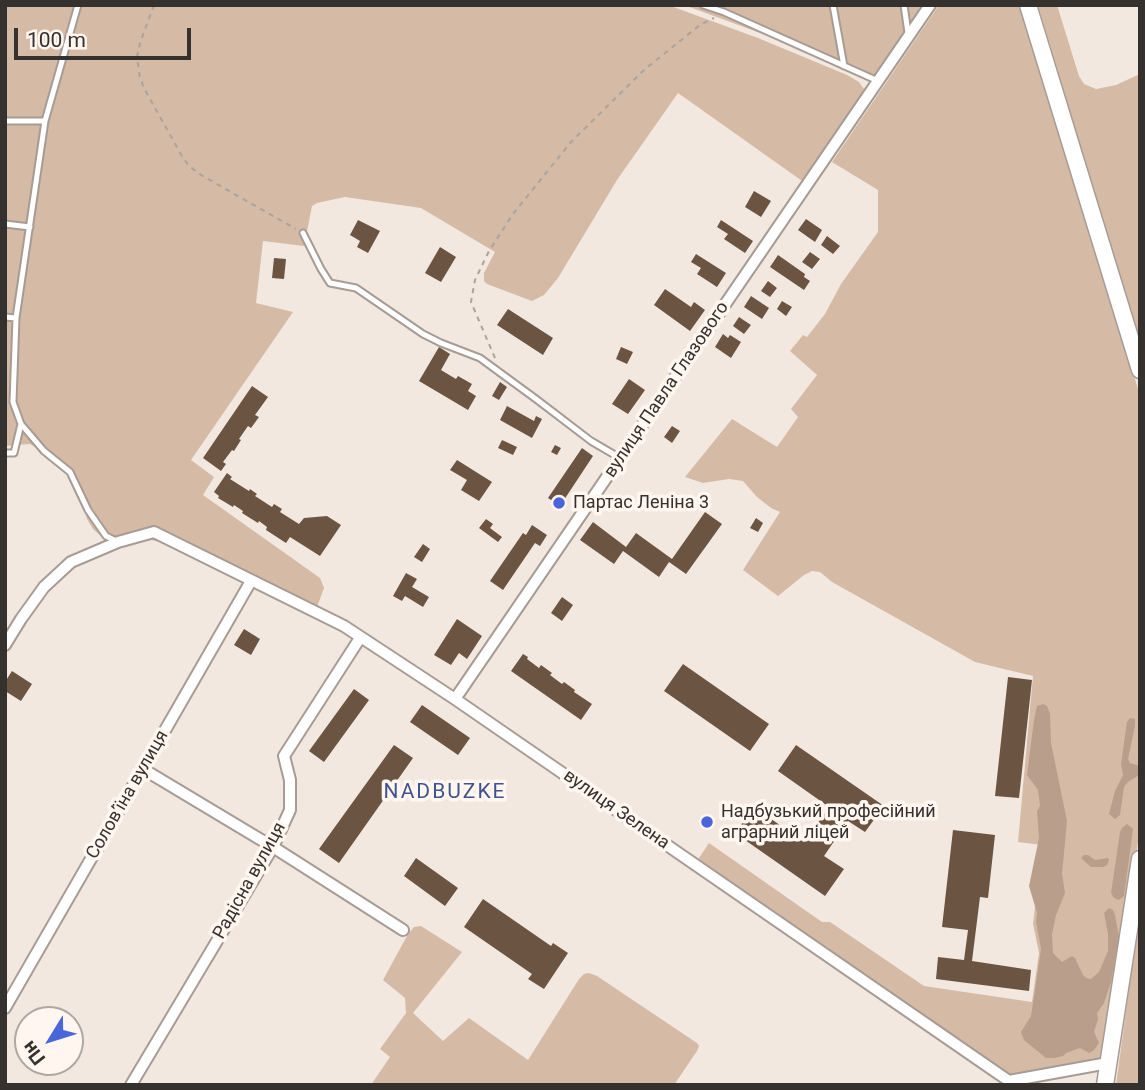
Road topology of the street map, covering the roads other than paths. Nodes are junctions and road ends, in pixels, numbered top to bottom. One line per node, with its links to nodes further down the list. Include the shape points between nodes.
1 (78, 5): 11 (lane)
2 (703, 5): 8 (lane)
3 (833, 5): 8 (lane)
4 (904, 5): 7 (lane)
5 (930, 5): 7 (street, вулиця Павла Глазового)
6 (1028, 5): 17 (main road)
7 (908, 37): 9 (street, вулиця Павла Глазового)
8 (845, 66): 9 (lane)
9 (878, 81): 20 (street, вулиця Павла Глазового)
10 (5, 121): 11 (lane)
11 (45, 121): 13 (lane)
12 (5, 224): 13 (lane)
13 (30, 227): 16 (lane)
14 (303, 233): 20 (lane, via 330,283 356,288 423,334 480,358)
15 (5, 317): 16 (lane)
16 (16, 318): 18 (lane, via 13,402)
17 (1140, 370)
18 (21, 424): 19 (lane, via 14,453); 21 (lane, via 70,472 88,510 106,536)
19 (5, 453)
20 (620, 458): 25 (street, вулиця Павла Глазового)
21 (118, 542): 22 (street, вулиця Зелена, via 154,533); 24 (street, вулиця Зелена, via 71,562 44,587)
22 (251, 581): 23 (street, вулиця Зелена); 26 (street, Соловʼїна вулиця)
23 (360, 638): 25 (street, вулиця Зелена); 27 (street, Радісна вулиця, via 284,756 290,780 289,810)
24 (5, 645)
25 (455, 699): 31 (street, вулиця Зелена, via 1009,1081)
26 (143, 769): 27 (street); 30 (street, Соловʼїна вулиця)
27 (273, 847): 29 (street); 32 (street, Радісна вулиця)
28 (1140, 859): 31 (main road)
29 (403, 930)
30 (5, 1009)
31 (1108, 1063): 33 (main road)
32 (131, 1085)
33 (1105, 1085)

